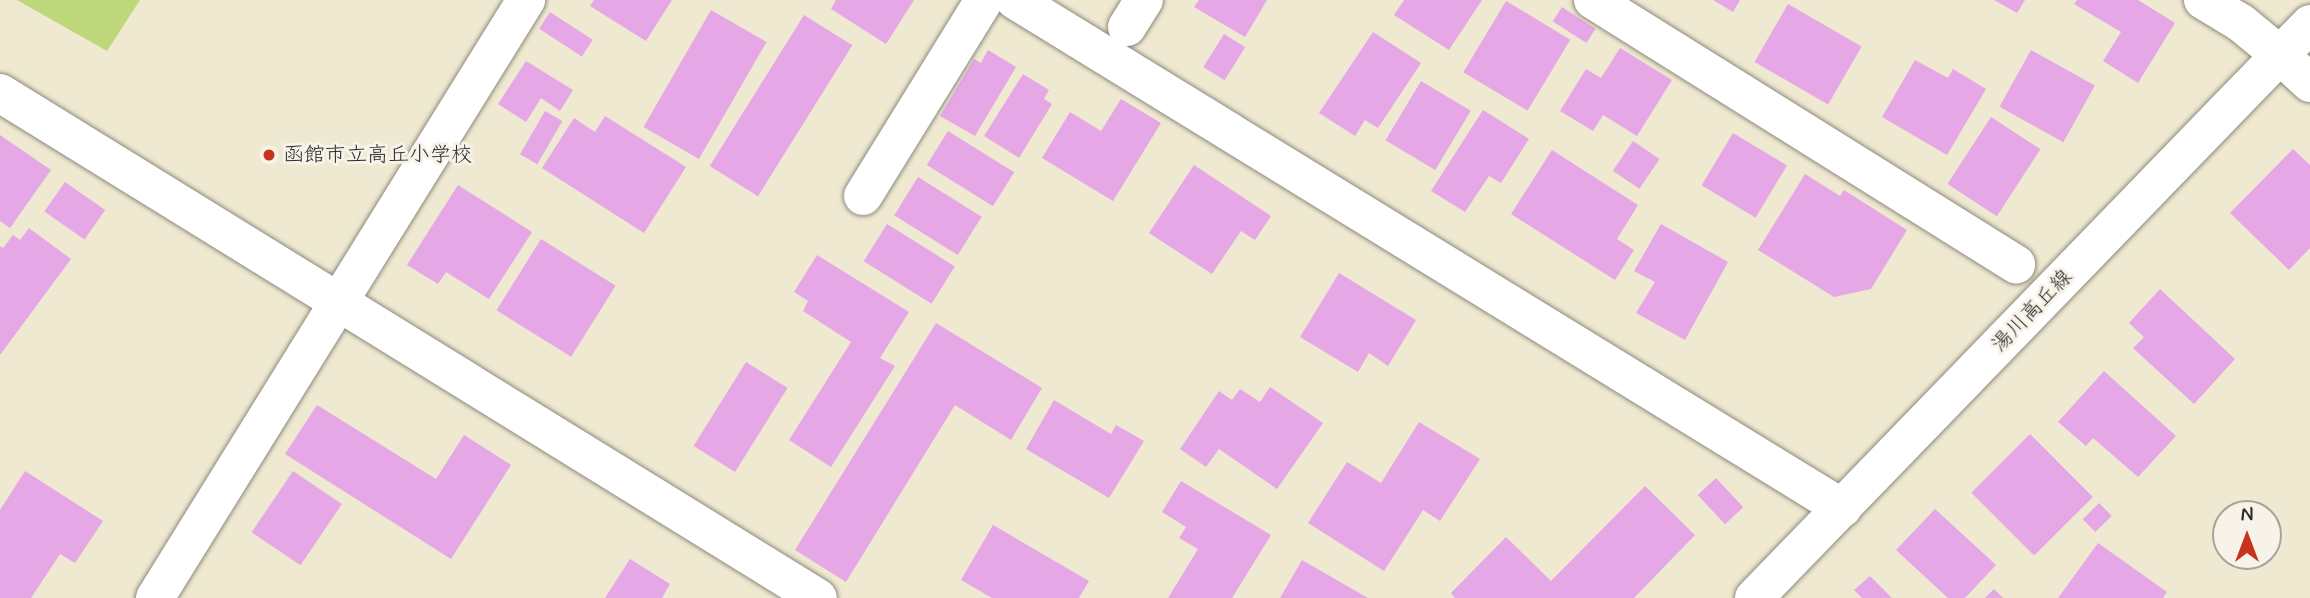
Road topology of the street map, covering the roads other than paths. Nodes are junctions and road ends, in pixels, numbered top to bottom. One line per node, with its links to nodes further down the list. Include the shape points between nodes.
1 (526, 0): 12 (street)
2 (984, 0): 10 (street)
3 (1016, 0): 13 (street)
4 (1593, 0): 11 (street)
5 (2203, 0): 7 (street)
6 (2310, 24): 7 (street, 湯川高丘線)
7 (2280, 55): 8 (street); 13 (street, 湯川高丘線)
8 (2310, 83)
9 (0, 93): 12 (street)
10 (863, 196)
11 (2016, 264)
12 (339, 303): 14 (street); 15 (street)
13 (1842, 508): 16 (street, 湯川高丘線)
14 (155, 598)
15 (818, 598)
16 (1754, 598)

